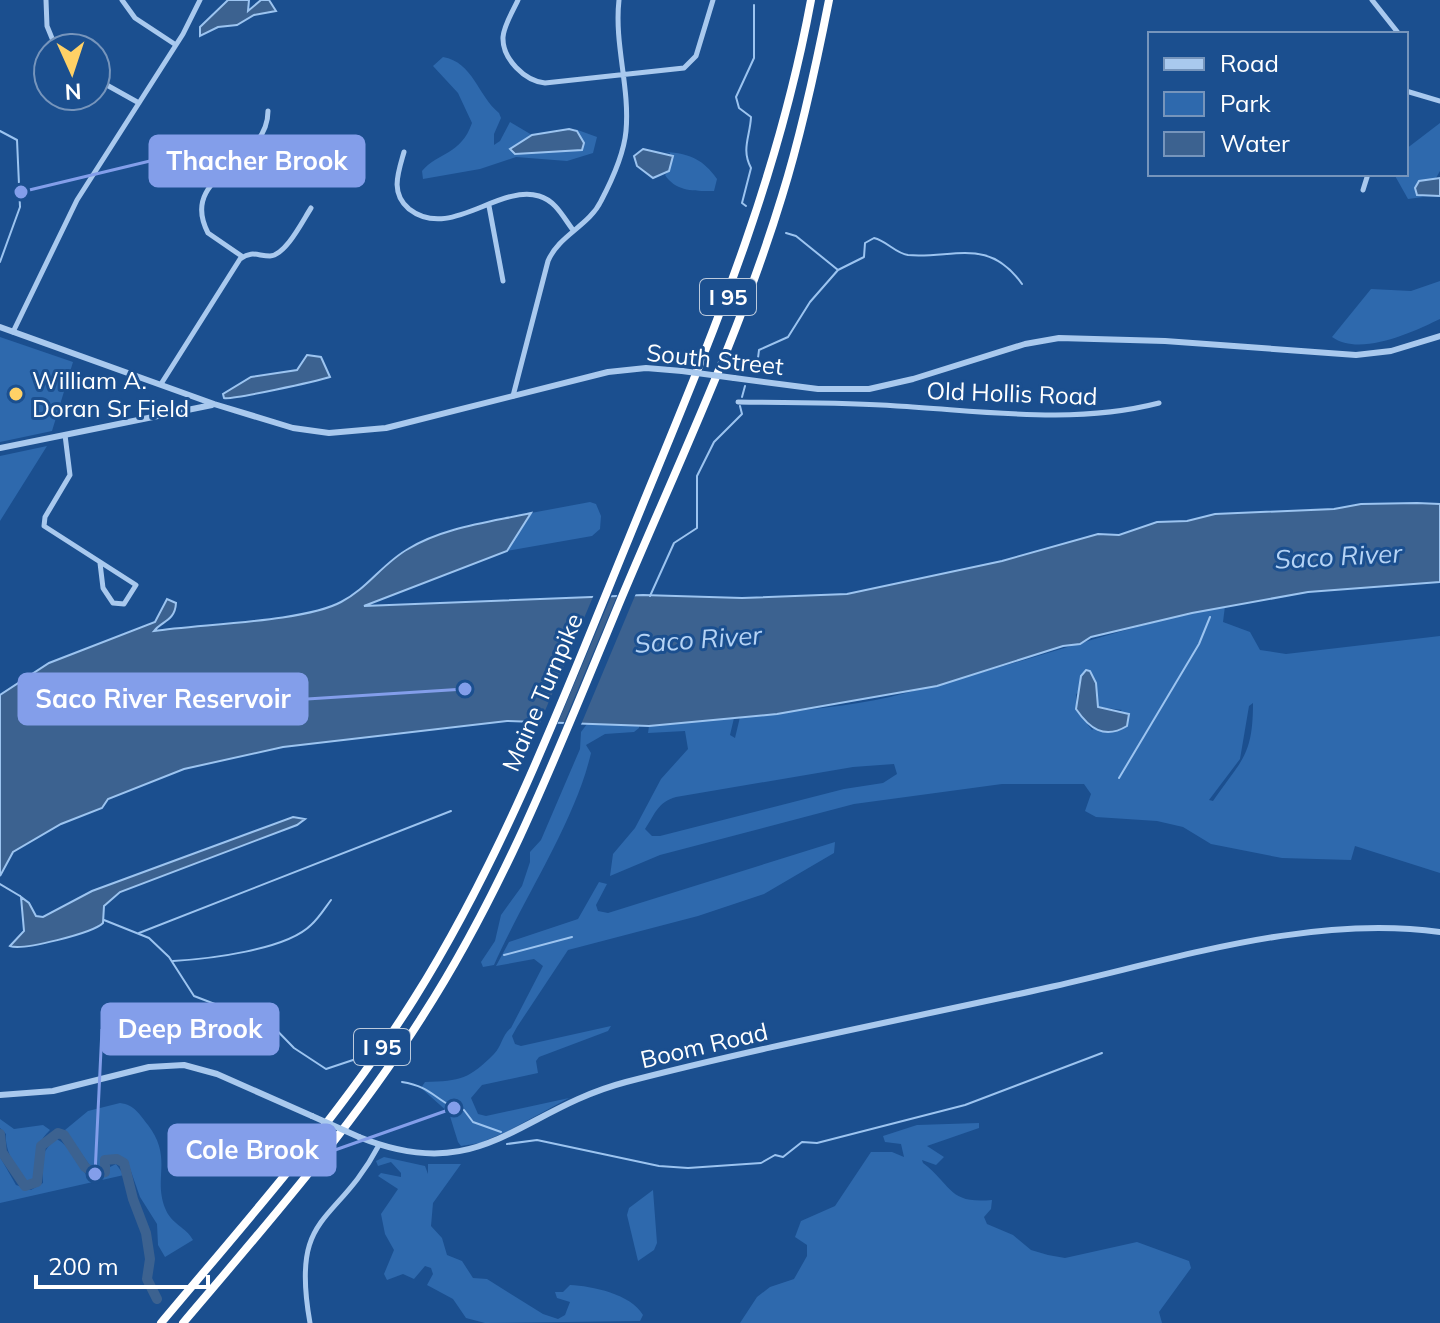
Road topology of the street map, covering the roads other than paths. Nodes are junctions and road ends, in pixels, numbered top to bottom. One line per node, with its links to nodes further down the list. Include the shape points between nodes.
1 (46, 0): 10 (street)
2 (122, 0): 12 (street, via 135,18)
3 (200, 0): 12 (street)
4 (518, 0): 13 (street, via 503,41 527,77 545,83)
5 (619, 0): 13 (street)
6 (713, 0): 13 (street, via 691,63 674,71)
7 (811, 0): 43 (highway, Maine Turnpike / I 95, via 781,136 745,251 547,735 460,919 362,1077)
8 (829, 0): 44 (highway, Maine Turnpike / I 95, via 800,132 762,258 500,880 425,1014 321,1160)
9 (1372, 0): 11 (street)
10 (49, 32)
11 (1397, 32)
12 (176, 45): 17 (street)
13 (622, 75): 24 (street, via 624,143 599,206)
14 (112, 88): 17 (street)
15 (1408, 92): 16 (street)
16 (1440, 101)
17 (139, 103): 28 (street, via 77,200)
18 (268, 111): 25 (street, via 261,134 239,162 210,183 203,201 208,233)
19 (404, 152): 22 (street, via 397,192 415,213 442,219)
20 (1367, 176): 21 (street)
21 (1363, 190)
22 (489, 206): 24 (street, via 538,196 554,204); 26 (street)
23 (311, 208): 25 (street, via 279,253)
24 (573, 230): 32 (street, via 548,261)
25 (243, 257): 30 (street)
26 (503, 281)
27 (0, 327): 28 (street, South Street)
28 (13, 332): 30 (street, South Street)
29 (1440, 336): 31 (street, South Street, via 1386,353 1356,355 1052,339 904,382)
30 (161, 384): 36 (street, South Street)
31 (860, 389): 32 (street, South Street, bridge, via 621,370); 34 (street)
32 (513, 396): 36 (street, South Street, via 386,428 337,434 293,428)
33 (738, 402): 34 (street, Old Hollis Road)
34 (861, 403): 35 (street, Old Hollis Road, via 1075,416 1117,414)
35 (1159, 403)
36 (214, 404): 37 (street)
37 (65, 435): 38 (street); 39 (street, via 70,475 44,526)
38 (0, 448)
39 (100, 563): 39 (street, via 136,585 124,604 107,597)
40 (1440, 932): 42 (street, Boom Road, via 1354,928 1241,945 619,1084 504,1138 459,1153 417,1155)
41 (0, 1095): 42 (street, Boom Road, bridge, via 43,1093 149,1067 184,1065 217,1074)
42 (379, 1145): 45 (street, via 311,1236 304,1272)
43 (161, 1323)
44 (183, 1323)
45 (310, 1323)

